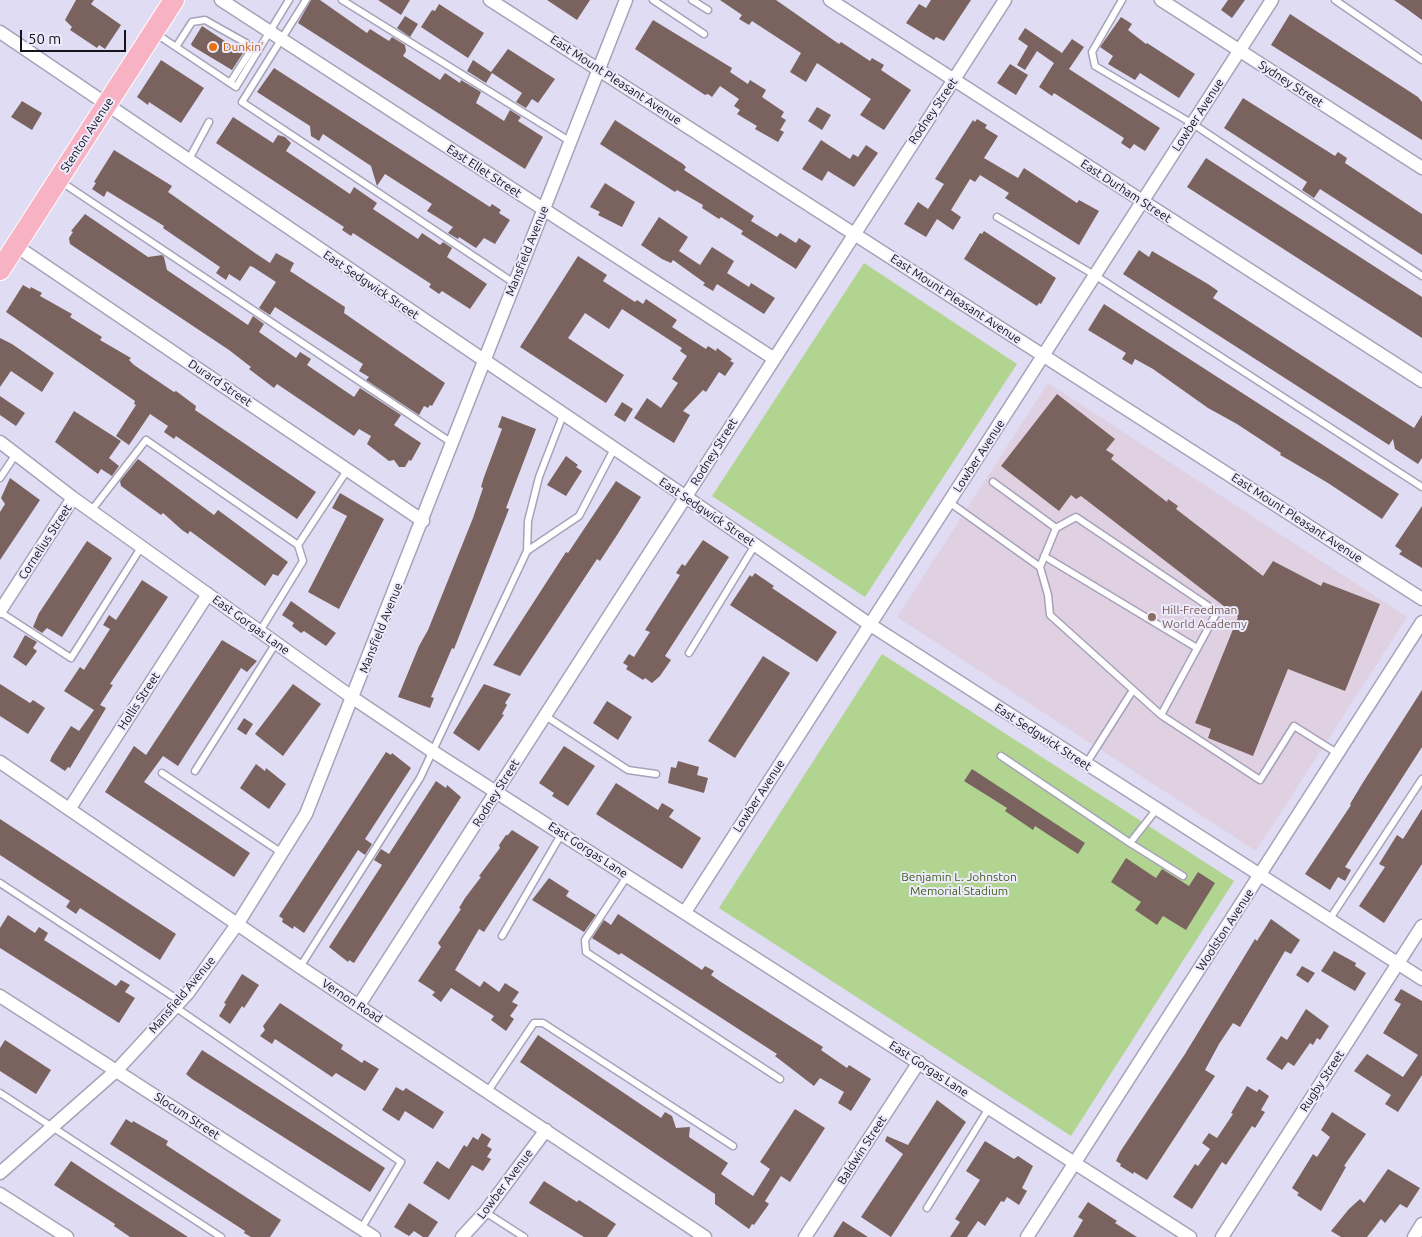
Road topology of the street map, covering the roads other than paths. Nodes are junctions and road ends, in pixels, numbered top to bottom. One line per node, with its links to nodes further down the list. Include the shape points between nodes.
1 (174, 0): 19 (main road, Stenton Avenue)
2 (221, 0): 17 (street, East Ellet Street)
3 (289, 0): 17 (lane)
4 (306, 0): 21 (lane)
5 (342, 0): 31 (lane)
6 (490, 0): 25 (street, East Mount Pleasant Avenue)
7 (626, 0): 25 (street, Mansfield Avenue)
8 (653, 0): 20 (lane)
9 (692, 0): 16 (lane)
10 (830, 0): 26 (street, East Durham Street)
11 (1122, 0): 30 (lane, via 1092,52 1095,66)
12 (1161, 0): 23 (street, Sydney Street)
13 (1272, 0): 23 (street, Lowber Avenue)
14 (1335, 0): 24 (lane)
15 (1003, 1): 26 (street, Rodney Street)
16 (708, 10)
17 (270, 31): 21 (street, East Ellet Street); 27 (lane, via 236,87)
18 (0, 32): 28 (street, East Sedgwick Street)
19 (154, 32): 22 (lane); 28 (main road, Stenton Avenue)
20 (704, 34)
21 (282, 39): 36 (street, East Ellet Street); 43 (lane, via 242,102)
22 (176, 47): 27 (lane); 27 (lane, via 192,22 204,20 246,43 250,52)
23 (1240, 51): 30 (street, Lowber Avenue); 33 (street, Sydney Street)
24 (1422, 60)
25 (599, 69): 31 (street, Mansfield Avenue); 38 (street, East Mount Pleasant Avenue)
26 (954, 81): 35 (street, East Durham Street); 38 (street, Rodney Street)
27 (230, 83)
28 (107, 105): 32 (street, East Sedgwick Street); 34 (main road, Stenton Avenue)
29 (210, 122): 32 (lane)
30 (1193, 124): 35 (street, Lowber Avenue); 42 (lane)
31 (571, 142): 36 (street, Mansfield Avenue)
32 (188, 161): 46 (street, East Sedgwick Street)
33 (1422, 168)
34 (58, 180): 39 (main road, Stenton Avenue); 50 (lane)
35 (1144, 202): 41 (street, Lowber Avenue); 47 (street, East Durham Street)
36 (544, 210): 43 (street, Mansfield Avenue); 45 (street, East Ellet Street)
37 (997, 217): 41 (lane)
38 (854, 234): 44 (street, East Mount Pleasant Avenue); 45 (street, Rodney Street)
39 (16, 246): 40 (main road, Stenton Avenue); 53 (street, Durard Street)
40 (0, 270)
41 (1096, 276): 44 (street, Lowber Avenue); 56 (lane)
42 (1422, 276)
43 (514, 284): 46 (street, Mansfield Avenue)
44 (1044, 355): 59 (street, Lowber Avenue); 70 (street, East Mount Pleasant Avenue)
45 (773, 358): 57 (street, Rodney Street)
46 (485, 362): 48 (street, East Sedgwick Street); 50 (street, Mansfield Avenue)
47 (1422, 381)
48 (563, 415): 51 (street, East Sedgwick Street); 66 (lane, via 539,477 528,522)
49 (0, 442): 52 (street, East Gorgas Lane)
50 (452, 442): 61 (street, Mansfield Avenue)
51 (614, 449): 57 (street, East Sedgwick Street); 66 (lane, via 578,516)
52 (16, 454): 54 (lane); 58 (street, East Gorgas Lane)
53 (348, 469): 61 (street, Durard Street); 63 (lane)
54 (0, 478)
55 (992, 482): 62 (lane)
56 (1422, 487)
57 (686, 497): 64 (street, East Sedgwick Street); 80 (street, Rodney Street)
58 (73, 498): 60 (street, East Gorgas Lane); 71 (street, Cornelius Street)
59 (949, 502): 68 (lane); 73 (street, Lowber Avenue)
60 (92, 511): 63 (lane, via 146,440); 65 (street, East Gorgas Lane)
61 (423, 521): 79 (street, Mansfield Avenue)
62 (1056, 528): 67 (lane); 76 (lane, via 1076,517 1217,612)
63 (298, 545): 74 (lane, via 303,561)
64 (756, 545): 73 (street, East Sedgwick Street); 77 (lane)
65 (142, 546): 69 (street, East Gorgas Lane); 71 (lane, via 71,658)
66 (527, 551): 82 (lane)
67 (1044, 556): 68 (lane); 76 (lane)
68 (1040, 567): 78 (lane, via 1050,616)
69 (208, 594): 74 (street, East Gorgas Lane); 92 (street, Hollis Street)
70 (1422, 599)
71 (0, 611)
72 (1422, 622): 83 (street, Woolston Avenue)
73 (869, 624): 86 (street, East Sedgwick Street); 101 (street, Lowber Avenue)
74 (260, 631): 75 (street, East Gorgas Lane)
75 (276, 643): 79 (street, East Gorgas Lane); 87 (lane)
76 (1197, 648): 81 (lane)
77 (689, 653)
78 (1133, 690): 81 (lane); 86 (lane)
79 (353, 698): 82 (street, East Gorgas Lane); 96 (street, Mansfield Avenue, via 306,814)
80 (544, 715): 89 (lane, via 628,770); 91 (street, Rodney Street)
81 (1161, 715): 83 (lane, via 1260,780 1294,726)
82 (432, 751): 91 (street, East Gorgas Lane); 107 (lane, via 420,778)
83 (1337, 753): 98 (street, Woolston Avenue)
84 (1001, 756): 95 (lane)
85 (0, 762): 92 (street, Vernon Road)
86 (1086, 764): 93 (street, East Sedgwick Street)
87 (195, 771)
88 (162, 773): 96 (lane)
89 (656, 774)
90 (1422, 779): 102 (lane)
91 (498, 791): 94 (street, East Gorgas Lane); 111 (street, Rodney Street)
92 (70, 808): 103 (street, Vernon Road)
93 (1156, 810): 95 (lane); 98 (street, East Sedgwick Street)
94 (562, 834): 97 (street, East Gorgas Lane); 105 (lane)
95 (1130, 843): 99 (lane)
96 (282, 853): 103 (street, Mansfield Avenue)
97 (628, 875): 101 (street, East Gorgas Lane); 114 (lane, via 585,940 586,952)
98 (1260, 875): 102 (street, East Sedgwick Street); 121 (street, Woolston Avenue)
99 (1183, 876)
100 (0, 883): 110 (lane)
101 (685, 912): 112 (street, East Gorgas Lane)
102 (1329, 920): 106 (street, East Sedgwick Street)
103 (238, 923): 107 (street, Vernon Road); 110 (street, Mansfield Avenue)
104 (1422, 926): 106 (street, Rugby Street)
105 (502, 936)
106 (1398, 964): 108 (street, East Sedgwick Street); 137 (street, Rugby Street)
107 (300, 967): 111 (street, Vernon Road)
108 (1422, 979)
109 (0, 996): 113 (street, Slocum Street)
110 (177, 1004): 113 (street, Mansfield Avenue); 127 (lane, via 401,1162)
111 (359, 1005): 115 (street, Vernon Road)
112 (918, 1062): 117 (street, East Gorgas Lane); 134 (street, Baldwin Street)
113 (117, 1070): 118 (street, Mansfield Avenue); 127 (street, Slocum Street)
114 (780, 1079)
115 (488, 1091): 119 (street, Vernon Road); 120 (lane, via 534,1023 543,1023)
116 (0, 1093): 118 (lane)
117 (990, 1108): 121 (street, East Gorgas Lane); 124 (lane)
118 (52, 1126): 122 (street, Mansfield Avenue); 129 (lane)
119 (546, 1130): 125 (street, Lowber Avenue); 133 (street, Vernon Road)
120 (733, 1146)
121 (1075, 1162): 135 (street, Woolston Avenue); 136 (street, East Gorgas Lane)
122 (0, 1173)
123 (0, 1194): 128 (street)
124 (927, 1208)
125 (485, 1212): 131 (street, Lowber Avenue); 132 (lane)
126 (1422, 1224): 138 (street)
127 (361, 1229): 130 (street, Slocum Street)
128 (67, 1237)
129 (221, 1237)
130 (374, 1237)
131 (462, 1237)
132 (524, 1237)
133 (705, 1237)
134 (805, 1237)
135 (1027, 1237)
136 (1190, 1237)
137 (1222, 1237)
138 (1414, 1237)

